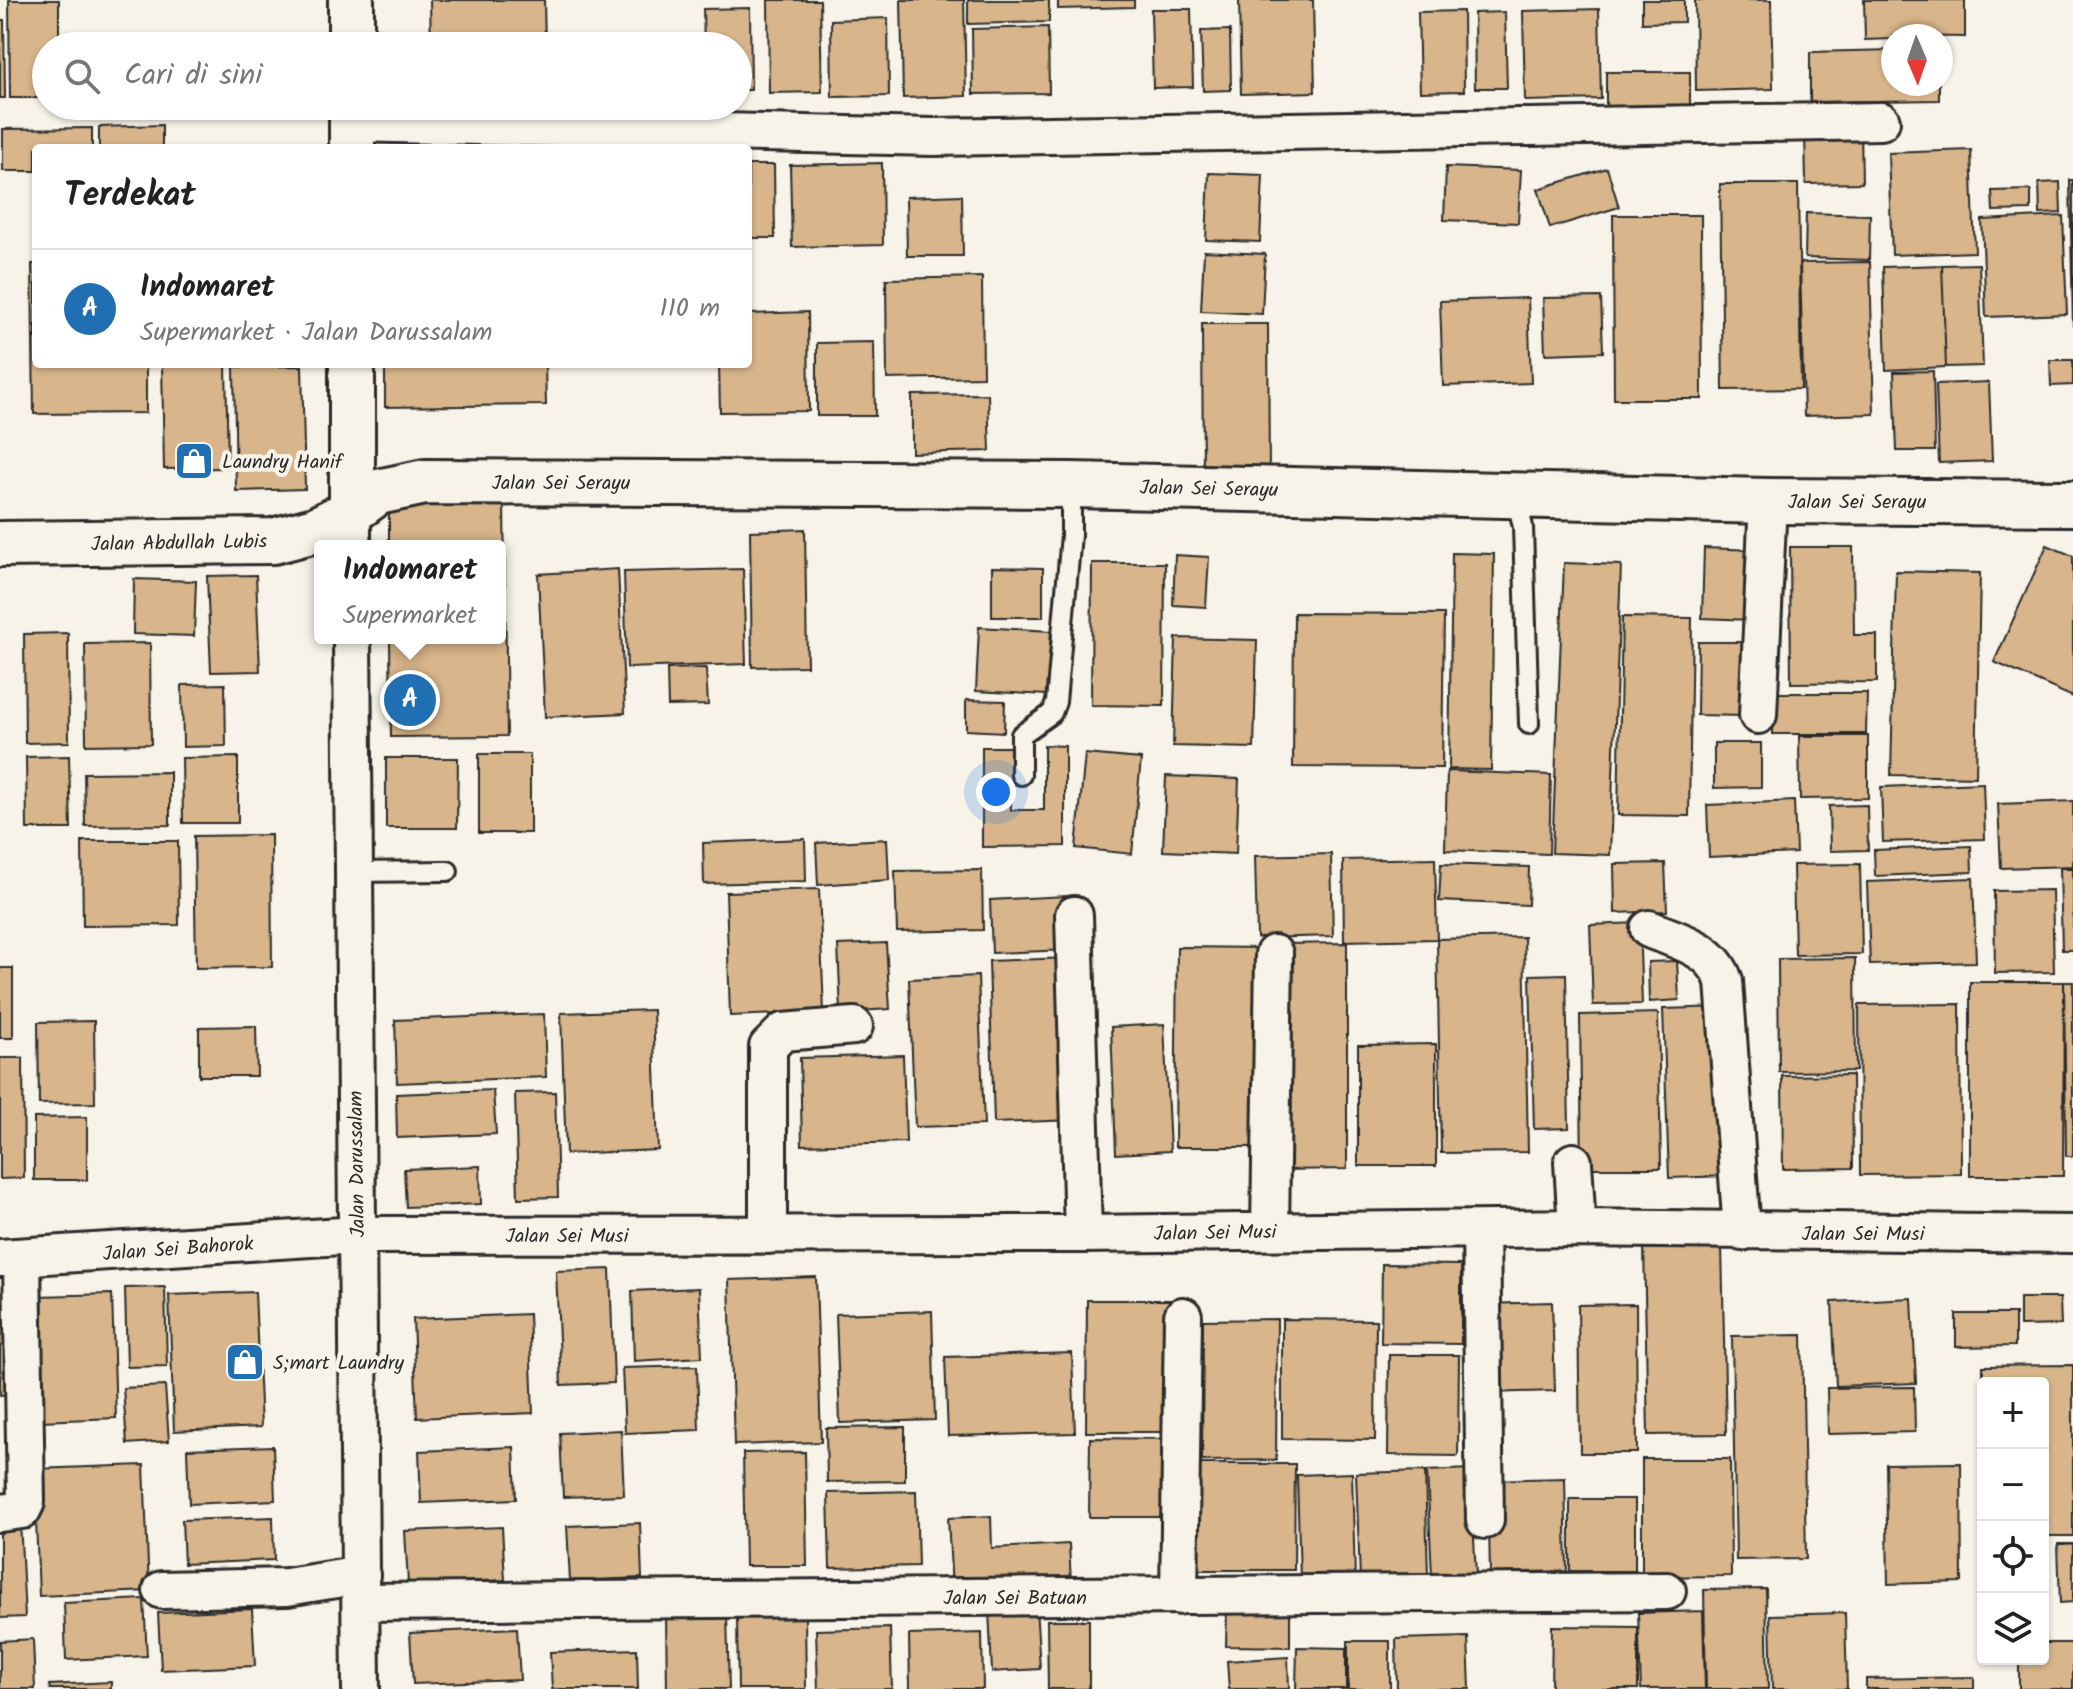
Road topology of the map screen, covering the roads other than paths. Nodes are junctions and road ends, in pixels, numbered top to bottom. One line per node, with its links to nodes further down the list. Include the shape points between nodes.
1 (351, 0): 2 (street)
2 (351, 32)
3 (1881, 121): 4 (street, via 932,137)
4 (352, 126)
5 (352, 368): 10 (street)
6 (1071, 485): 7 (street, Jalan Sei Serayu); 10 (street, Jalan Sei Serayu, via 425,482 378,492); 15 (lane, via 1056,702 1052,713 1021,735)
7 (1515, 494): 8 (street, Jalan Sei Serayu); 14 (lane, via 1523,527)
8 (1768, 501): 9 (street, Jalan Sei Serayu); 13 (street)
9 (2073, 503)
10 (352, 528): 11 (street, Jalan Abdullah Lubis, via 315,530 273,541)
11 (0, 544)
12 (352, 644): 17 (street, Jalan Darussalam)
13 (1758, 715)
14 (1529, 724)
15 (1021, 775)
16 (448, 871): 17 (lane)
17 (352, 872): 29 (street, Jalan Darussalam)
18 (1074, 915): 27 (street)
19 (1649, 929): 26 (street, via 1707,954 1724,981)
20 (1274, 954): 25 (street)
21 (854, 1026): 30 (street, via 783,1032 768,1047)
22 (1573, 1162): 23 (street)
23 (1577, 1228): 24 (street, Jalan Sei Musi); 26 (street, Jalan Sei Musi)
24 (1481, 1230): 25 (street, Jalan Sei Musi); 34 (street)
25 (1270, 1231): 27 (street, Jalan Sei Musi)
26 (1742, 1232): 28 (street, Jalan Sei Musi)
27 (1083, 1234): 30 (street, Jalan Sei Musi)
28 (2073, 1234)
29 (357, 1235): 30 (street, Jalan Sei Musi); 31 (street, Jalan Sei Bahorok); 35 (street, Jalan Darussalam)
30 (768, 1235)
31 (11, 1259): 33 (street, via 26,1502 22,1510)
32 (1183, 1316): 38 (street)
33 (0, 1513)
34 (1485, 1520)
35 (362, 1589): 36 (street, Jalan Sei Batuan); 38 (street, Jalan Sei Batuan); 39 (street, Jalan Darussalam)
36 (162, 1590)
37 (1667, 1591): 38 (street, Jalan Sei Batuan)
38 (1179, 1596)
39 (361, 1689)

